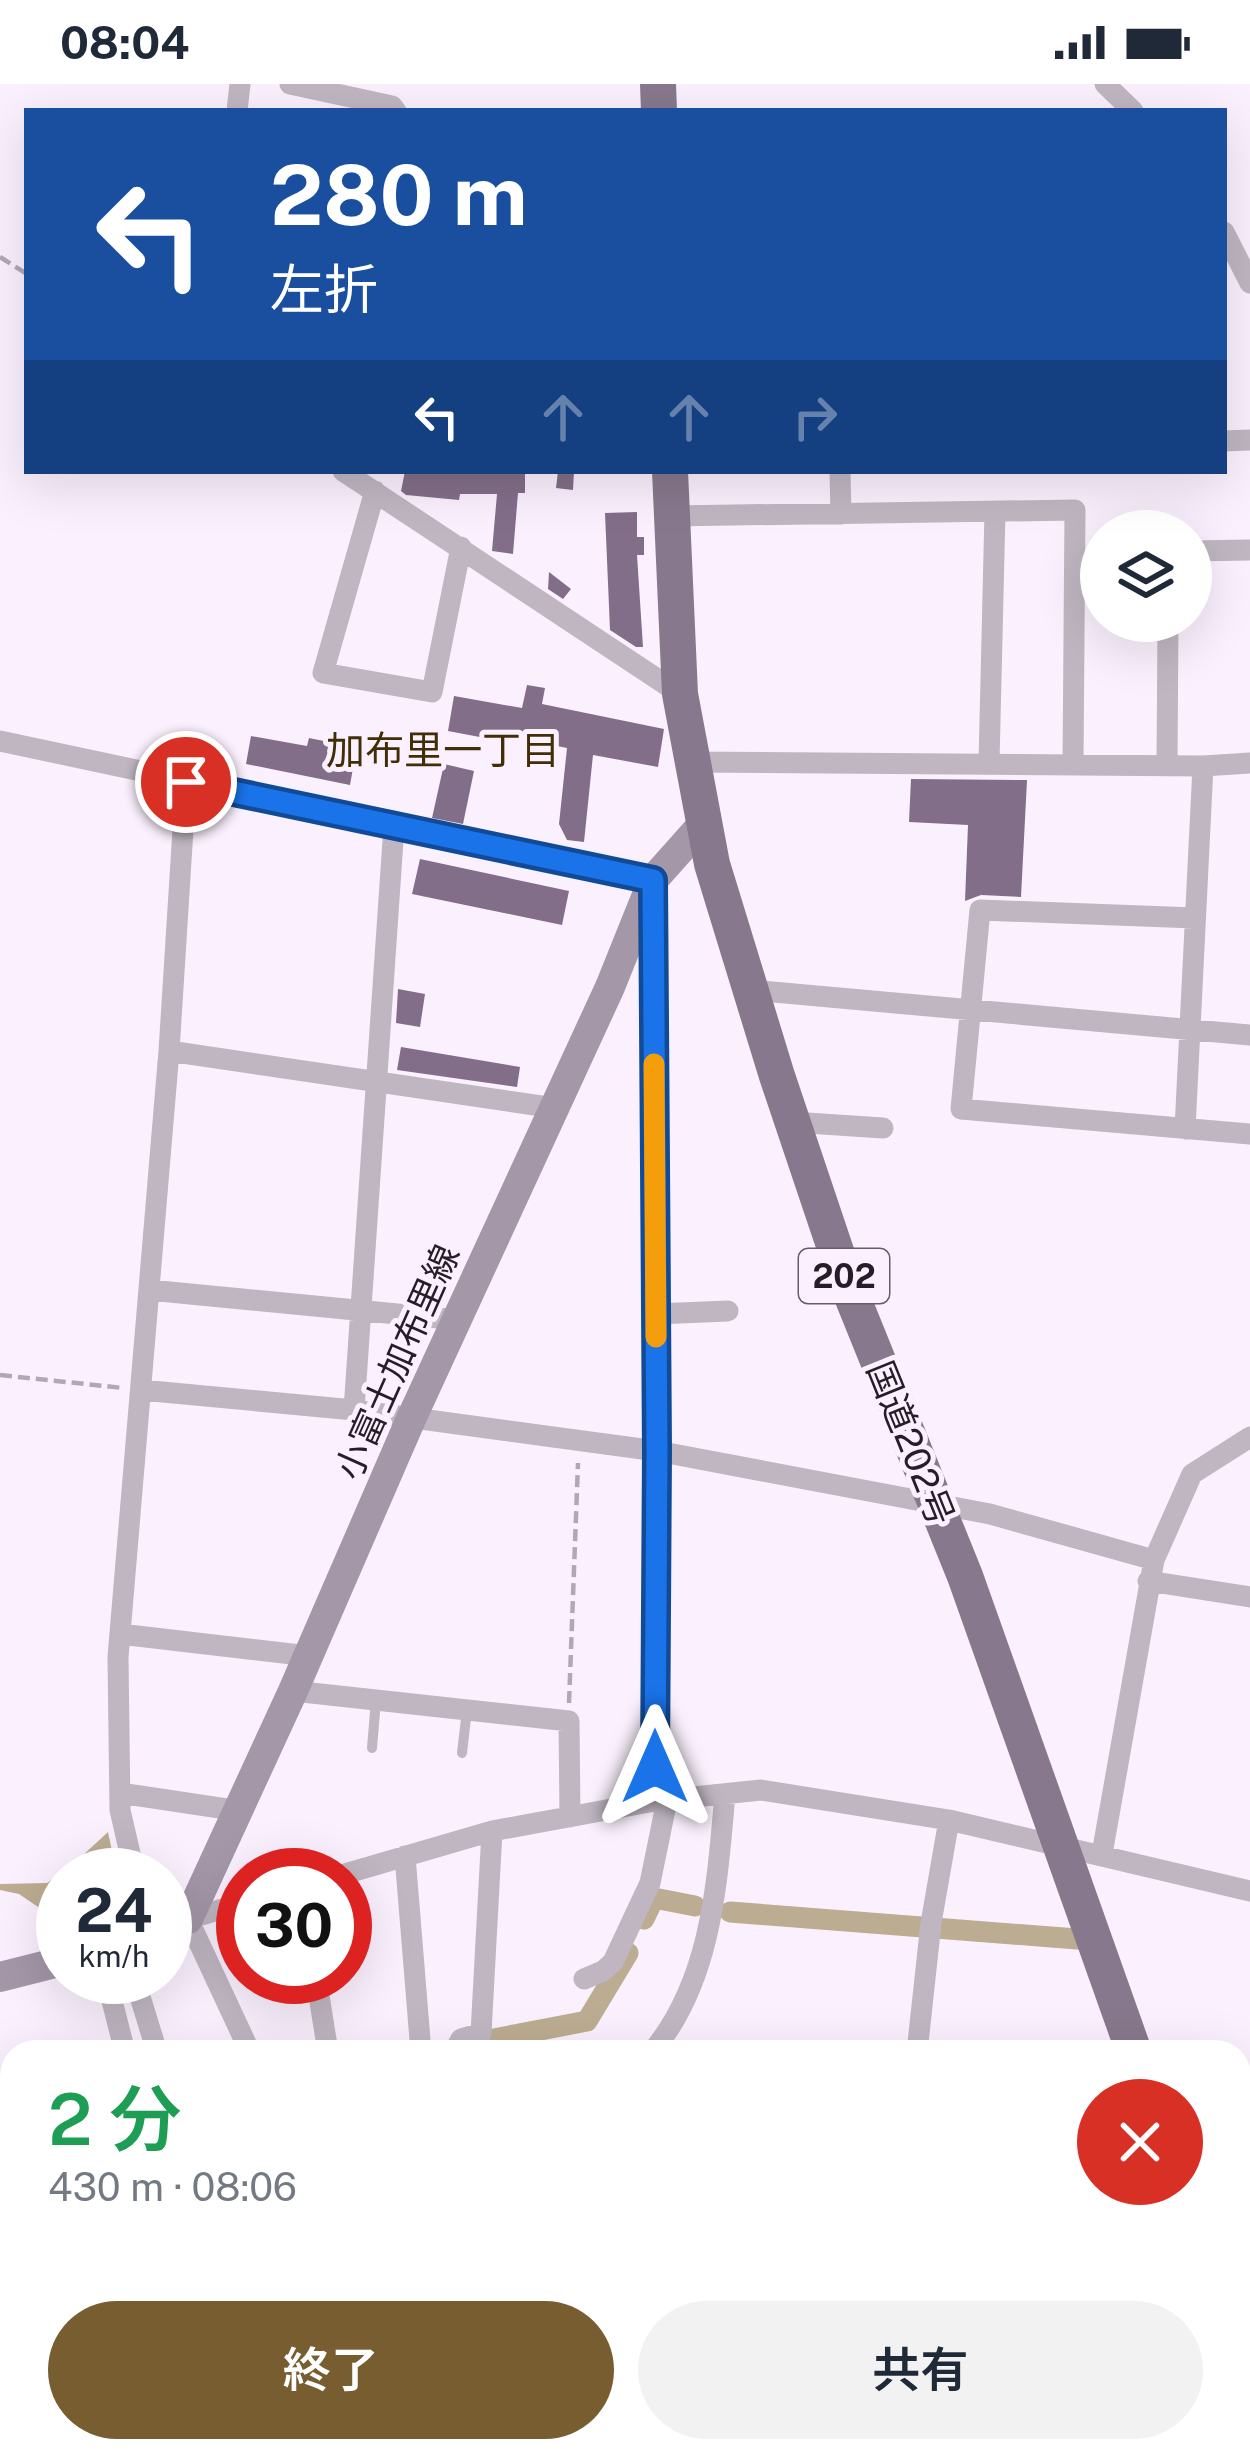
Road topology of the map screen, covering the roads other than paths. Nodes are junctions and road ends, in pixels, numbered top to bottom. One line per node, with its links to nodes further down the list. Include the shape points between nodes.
1 (290, 84): 3 (street)
2 (1105, 84): 4 (street)
3 (394, 108)
4 (1130, 108)
5 (1227, 240): 6 (street)
6 (1239, 272)
7 (348, 474): 10 (street)
8 (670, 474): 13 (highway, 国道202号 / 202)
9 (840, 474): 12 (street)
10 (375, 491): 14 (street); 14 (street, via 323,673 432,692)
11 (995, 512): 12 (street); 21 (street); 23 (street, via 1075,511)
12 (841, 514): 13 (street)
13 (671, 516): 18 (highway, 国道202号 / 202)
14 (461, 548): 18 (street)
15 (1250, 550): 16 (street)
16 (1212, 551)
17 (1168, 642): 24 (street)
18 (680, 694): 20 (highway, 国道202号 / 202)
19 (0, 741): 26 (street)
20 (692, 762): 21 (street); 27 (highway, 国道202号 / 202)
21 (989, 762): 23 (street)
22 (1250, 763): 25 (street)
23 (1073, 764): 24 (street)
24 (1167, 766): 25 (street)
25 (1203, 766): 30 (street)
26 (185, 791): 28 (street); 35 (street)
27 (702, 825): 29 (main road, 小富士加布里線); 31 (highway, 国道202号 / 202)
28 (394, 835): 29 (street); 36 (street)
29 (653, 880): 37 (main road, 小富士加布里線); 45 (street)
30 (1195, 918): 32 (street, via 980,910); 33 (street)
31 (751, 990): 32 (street); 38 (highway, 国道202号 / 202)
32 (969, 1010): 33 (street); 40 (street, via 961,1109)
33 (1191, 1030): 34 (street); 40 (street)
34 (1250, 1035)
35 (169, 1051): 36 (street); 42 (street)
36 (378, 1083): 37 (street); 43 (street)
37 (555, 1108): 46 (main road, 小富士加布里線)
38 (793, 1123): 39 (street); 52 (highway, 国道202号 / 202)
39 (883, 1128)
40 (1185, 1129): 41 (street)
41 (1250, 1134)
42 (149, 1290): 43 (street); 47 (street)
43 (360, 1310): 46 (street); 48 (street)
44 (728, 1311): 45 (street)
45 (656, 1314): 51 (street)
46 (459, 1320): 49 (main road, 小富士加布里線)
47 (141, 1390): 48 (street); 55 (street)
48 (354, 1410): 49 (street)
49 (411, 1419): 51 (street); 56 (main road, 小富士加布里線)
50 (1250, 1438): 53 (street, via 1192,1474)
51 (657, 1451): 52 (street); 64 (street)
52 (935, 1503): 53 (street, via 1051,1528); 69 (highway, 国道202号 / 202)
53 (1151, 1570): 54 (street); 71 (street)
54 (1250, 1597)
55 (120, 1634): 56 (street); 62 (street)
56 (309, 1656): 57 (main road, 小富士加布里線)
57 (293, 1691): 58 (street); 65 (main road, 小富士加布里線)
58 (376, 1700): 59 (street); 60 (lane)
59 (466, 1710): 61 (lane); 66 (street, via 568,1721)
60 (372, 1748)
61 (462, 1754)
62 (120, 1793): 65 (street); 70 (street)
63 (725, 1794): 64 (street); 67 (street, via 760,1790); 89 (street, via 717,1889 698,1970)
64 (661, 1801): 66 (street); 79 (street, via 650,1883 613,1962)
65 (240, 1811): 75 (main road, 小富士加布里線)
66 (570, 1817): 68 (street)
67 (949, 1820): 69 (street); 90 (street)
68 (492, 1831): 72 (street); 88 (street, via 481,2032)
69 (1058, 1844): 71 (street); 91 (highway, 国道202号 / 202)
70 (130, 1848)
71 (1102, 1854): 74 (street)
72 (405, 1856): 73 (street); 87 (street)
73 (372, 1866)
74 (1250, 1891)
75 (192, 1897)
76 (192, 1950): 85 (street)
77 (36, 1967): 78 (main road)
78 (0, 1976)
79 (584, 1979)
80 (112, 2004): 83 (street)
81 (142, 2004): 84 (street)
82 (320, 2004): 86 (street)
83 (121, 2040)
84 (153, 2040)
85 (243, 2040)
86 (326, 2040)
87 (420, 2040)
88 (460, 2040)
89 (660, 2040)
90 (918, 2040)
91 (1130, 2040)

